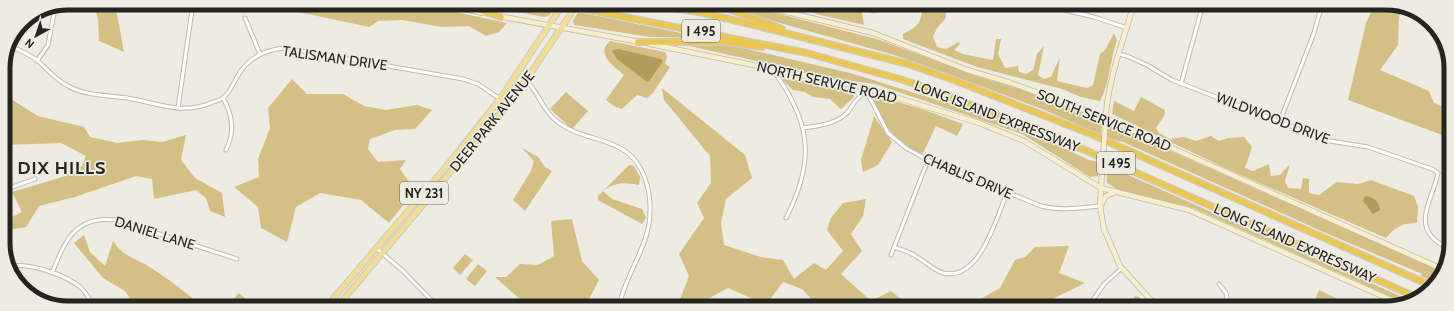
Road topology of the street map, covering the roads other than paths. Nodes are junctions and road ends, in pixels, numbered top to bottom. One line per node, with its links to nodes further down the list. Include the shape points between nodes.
1 (192, 10): 34 (street)
2 (468, 10): 15 (main road, NORTH SERVICE ROAD)
3 (480, 10): 15 (highway)
4 (560, 10): 17 (main road, DEER PARK AVENUE / NY 231)
5 (574, 10): 19 (main road, DEER PARK AVENUE / NY 231)
6 (589, 10): 24 (highway, LONG ISLAND EXPRESSWAY / I 495, bridge)
7 (690, 10): 20 (highway, LONG ISLAND EXPRESSWAY / I 495)
8 (731, 10): 20 (highway)
9 (779, 10): 35 (main road, SOUTH SERVICE ROAD, via 873,33 967,70 1011,83)
10 (1064, 10): 18 (street)
11 (1132, 10): 18 (main road)
12 (1201, 10): 31 (street)
13 (1320, 10): 36 (street)
14 (54, 12): 28 (street, via 50,40)
15 (501, 17): 17 (main road, NORTH SERVICE ROAD)
16 (245, 18): 25 (street)
17 (548, 27): 19 (main road, NORTH SERVICE ROAD); 33 (main road, DEER PARK AVENUE / NY 231)
18 (1127, 28): 26 (main road)
19 (561, 29): 21 (main road, NORTH SERVICE ROAD); 30 (main road, DEER PARK AVENUE / NY 231)
20 (791, 34): 58 (highway, LONG ISLAND EXPRESSWAY / I 495, via 908,64 1040,113)
21 (638, 42): 24 (highway, via 724,42); 29 (main road, NORTH SERVICE ROAD)
22 (1439, 44): 27 (street)
23 (14, 48): 28 (street)
24 (807, 53): 59 (highway, LONG ISLAND EXPRESSWAY / I 495, via 902,80 1034,129)
25 (260, 54): 32 (street, TALISMAN DRIVE, via 244,67); 33 (street, TALISMAN DRIVE, via 274,49 297,49 463,79 478,84)
26 (1119, 54): 31 (street, WILDWOOD DRIVE, via 1147,65); 35 (main road)
27 (1443, 59)
28 (37, 61): 34 (street, via 60,81 79,91)
29 (771, 68): 37 (street, via 791,97); 42 (main road, NORTH SERVICE ROAD, via 866,88 979,123 1024,141)
30 (526, 80): 50 (main road, DEER PARK AVENUE / NY 231); 64 (street, via 557,122 577,134 625,150 639,165 644,175 650,200 649,224 643,247)
31 (1181, 84): 36 (street, WILDWOOD DRIVE)
32 (223, 98): 34 (street, via 204,106); 38 (street, via 229,108 232,130)
33 (500, 99): 49 (main road, DEER PARK AVENUE / NY 231)
34 (178, 108)
35 (1105, 118): 42 (main road, bridge); 54 (main road, SOUTH SERVICE ROAD)
36 (1280, 121): 47 (street, WILDWOOD DRIVE, via 1330,141 1368,147 1438,173 1426,206 1425,222 1434,239)
37 (803, 128): 39 (street, CHABLIS DRIVE, via 827,124 838,119 859,96 864,94 870,98 888,133 906,148); 46 (street, via 804,170 798,195)
38 (226, 150)
39 (928, 160): 44 (street, CHABLIS DRIVE); 48 (street)
40 (35, 179): 41 (street)
41 (10, 188)
42 (1101, 188): 43 (main road, NORTH SERVICE ROAD); 45 (main road)
43 (1117, 192): 45 (main road, via 1106,196); 68 (main road, NORTH SERVICE ROAD, via 1189,210)
44 (1007, 193): 45 (street, CHABLIS DRIVE, via 1054,209); 48 (street, via 978,259 965,269 944,273 917,256)
45 (1100, 206): 55 (main road, via 1104,229)
46 (786, 218)
47 (1444, 246)
48 (894, 247): 51 (street)
49 (376, 248): 50 (street); 61 (main road, DEER PARK AVENUE / NY 231)
50 (381, 253): 62 (main road, DEER PARK AVENUE / NY 231); 63 (street, via 403,270)
51 (891, 255)
52 (237, 259): 56 (street, DANIEL LANE, via 104,218 85,224 68,237)
53 (14, 266): 56 (street, via 25,265)
54 (1439, 267)
55 (1122, 268): 65 (street, via 1105,283); 66 (main road)
56 (52, 274): 60 (street, via 81,287)
57 (1219, 284): 67 (street, via 1226,293)
58 (1427, 284)
59 (1411, 295)
60 (90, 301)
61 (331, 301)
62 (342, 301)
63 (432, 301)
64 (621, 301)
65 (1092, 301)
66 (1152, 301)
67 (1228, 301)
68 (1392, 301)

